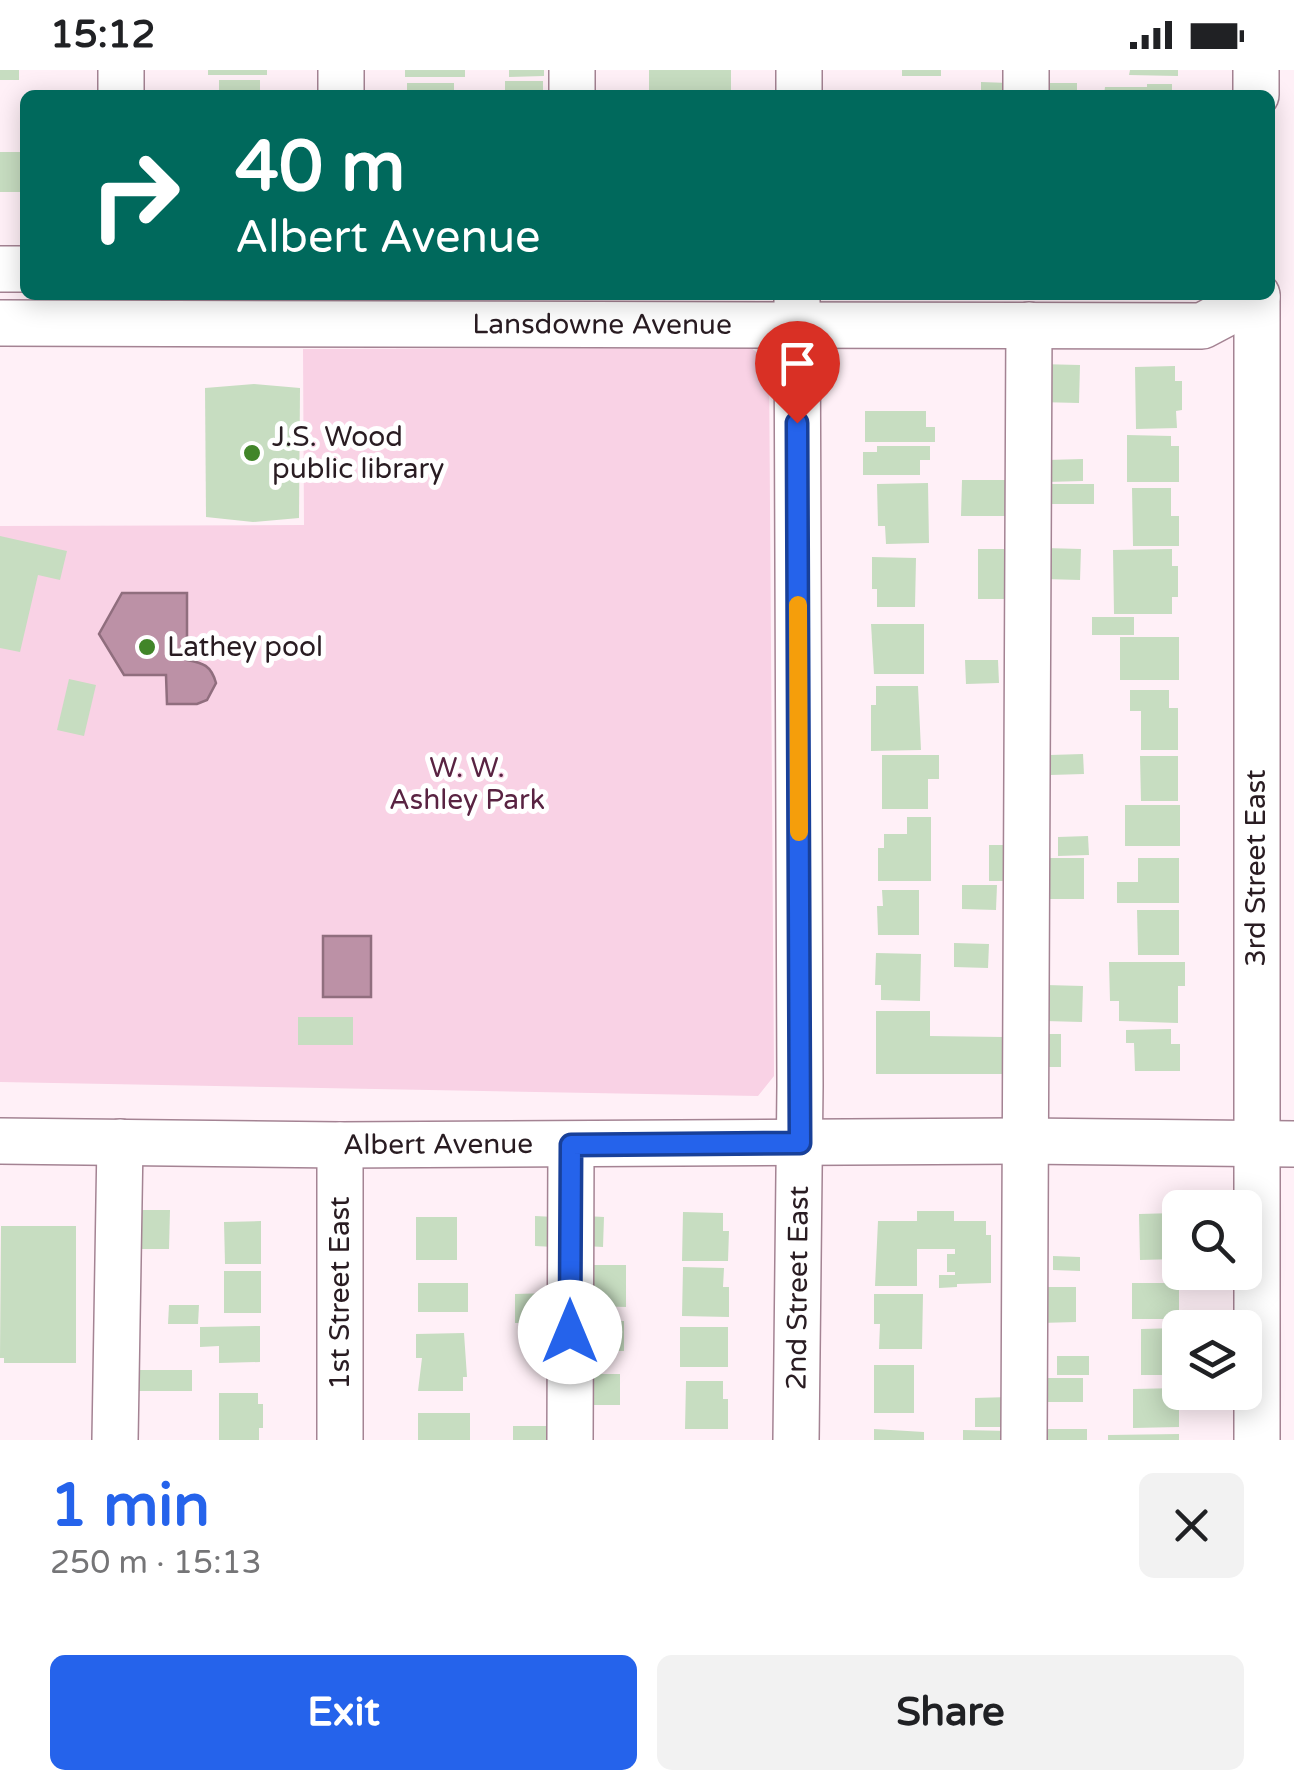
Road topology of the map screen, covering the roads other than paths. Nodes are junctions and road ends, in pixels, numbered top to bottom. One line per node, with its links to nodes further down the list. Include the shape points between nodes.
1 (1257, 300): 6 (street, Lansdowne Avenue, via 1202,326)
2 (1265, 300): 11 (street, 3rd Street East)
3 (340, 310): 4 (street, Lansdowne Avenue); 5 (street, Lansdowne Avenue)
4 (797, 310): 6 (street, Lansdowne Avenue); 10 (street, 2nd Street East)
5 (0, 323)
6 (1029, 325): 9 (street)
7 (0, 1141): 8 (street, Albert Avenue)
8 (120, 1142): 12 (street, Albert Avenue); 14 (street)
9 (1025, 1142): 10 (street, Albert Avenue); 11 (street, Albert Avenue); 18 (street)
10 (800, 1143): 13 (street, Albert Avenue); 17 (street, 2nd Street East)
11 (1276, 1144): 19 (street, 3rd Street East)
12 (340, 1145): 13 (street, Albert Avenue); 15 (street, 1st Street East)
13 (571, 1145): 16 (street)
14 (116, 1440)
15 (340, 1440)
16 (570, 1440)
17 (796, 1440)
18 (1024, 1440)
19 (1256, 1440)

